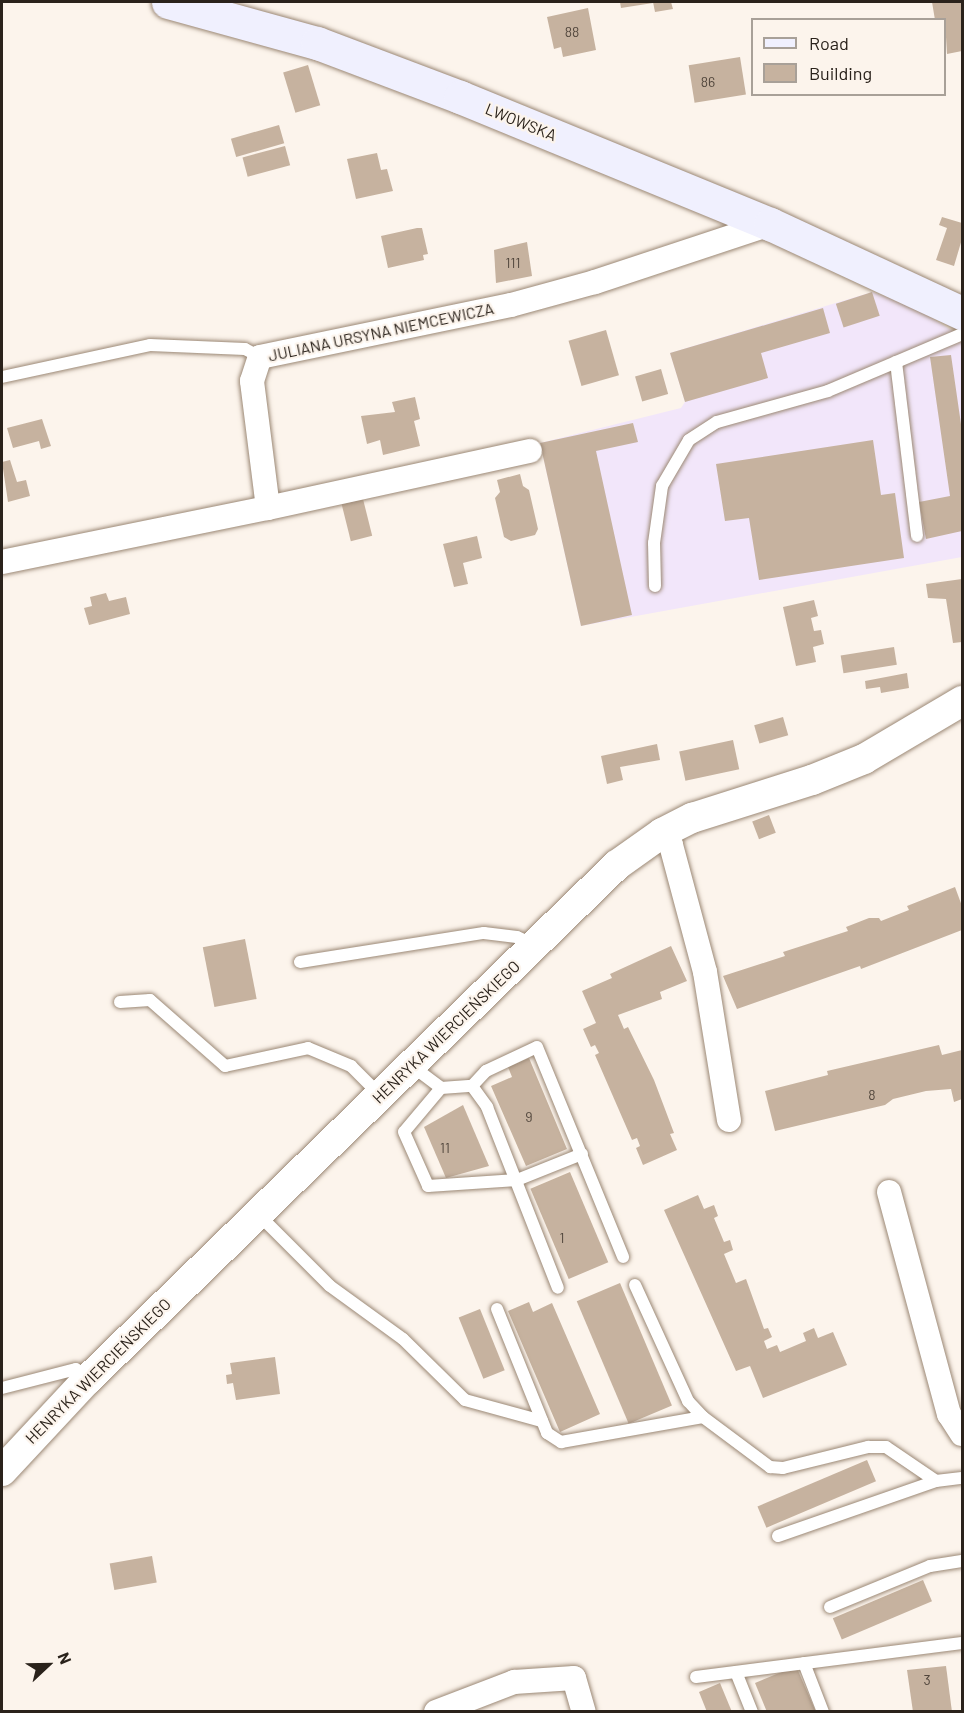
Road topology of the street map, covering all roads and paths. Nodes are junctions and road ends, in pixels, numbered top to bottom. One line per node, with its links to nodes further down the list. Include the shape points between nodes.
1 (168, 2): 2 (main road, LWOWSKA, via 317,44 460,97)
2 (770, 224): 3 (main road, LWOWSKA); 5 (street, JULIANA URSYNA NIEMCEWICZA, via 595,282 511,305)
3 (957, 305): 4 (street, LWOWSKA)
4 (963, 334): 6 (lane)
5 (260, 357): 7 (lane, via 245,349 150,345); 9 (street, JULIANA URSYNA NIEMCEWICZA, via 252,381)
6 (896, 362): 10 (lane); 12 (lane, via 828,391 717,422 689,440 662,486 654,543)
7 (2, 377)
8 (530, 451): 9 (street)
9 (268, 508): 11 (street)
10 (917, 536)
11 (2, 562)
12 (655, 586)
13 (963, 701): 14 (street, HENRYKA WIERCIEŃSKIEGO, via 850,765)
14 (662, 833): 15 (street, HENRYKA WIERCIEŃSKIEGO, via 617,865); 22 (street, via 671,845 705,972)
15 (535, 946): 16 (lane, via 517,937 484,933); 18 (street, HENRYKA WIERCIEŃSKIEGO)
16 (300, 962)
17 (120, 1002): 21 (lane, via 150,1000 225,1066 308,1047 351,1066)
18 (412, 1066): 20 (lane); 21 (street, HENRYKA WIERCIEŃSKIEGO)
19 (472, 1086): 20 (lane); 23 (lane, via 486,1071 537,1047); 24 (lane, via 487,1107)
20 (441, 1088): 24 (lane, via 404,1132 428,1186)
21 (381, 1096): 26 (street, HENRYKA WIERCIEŃSKIEGO)
22 (729, 1120)
23 (582, 1154): 24 (lane); 27 (lane)
24 (517, 1180): 29 (lane)
25 (889, 1192): 35 (street, via 949,1414)
26 (260, 1215): 31 (street, HENRYKA WIERCIEŃSKIEGO); 34 (lane, via 330,1286 403,1339 465,1400)
27 (623, 1257)
28 (635, 1284): 33 (lane, via 688,1401)
29 (558, 1287)
30 (497, 1309): 34 (lane)
31 (87, 1380): 32 (lane, via 76,1369); 36 (street, HENRYKA WIERCIEŃSKIEGO)
32 (2, 1388)
33 (703, 1417): 34 (lane, via 561,1442 547,1433); 38 (lane, via 770,1467 783,1468 868,1447 886,1447)
34 (542, 1421)
35 (963, 1434)
36 (2, 1471)
37 (963, 1478): 38 (lane)
38 (936, 1481): 39 (lane)
39 (778, 1536)
40 (963, 1561): 41 (lane, via 930,1566)
41 (830, 1607)
42 (963, 1642): 43 (lane)
43 (804, 1663): 44 (lane); 49 (lane)
44 (736, 1672): 45 (lane); 48 (lane)
45 (696, 1677)
46 (436, 1712): 47 (street, via 514,1682 574,1678)
47 (584, 1712)
48 (752, 1712)
49 (823, 1712)

